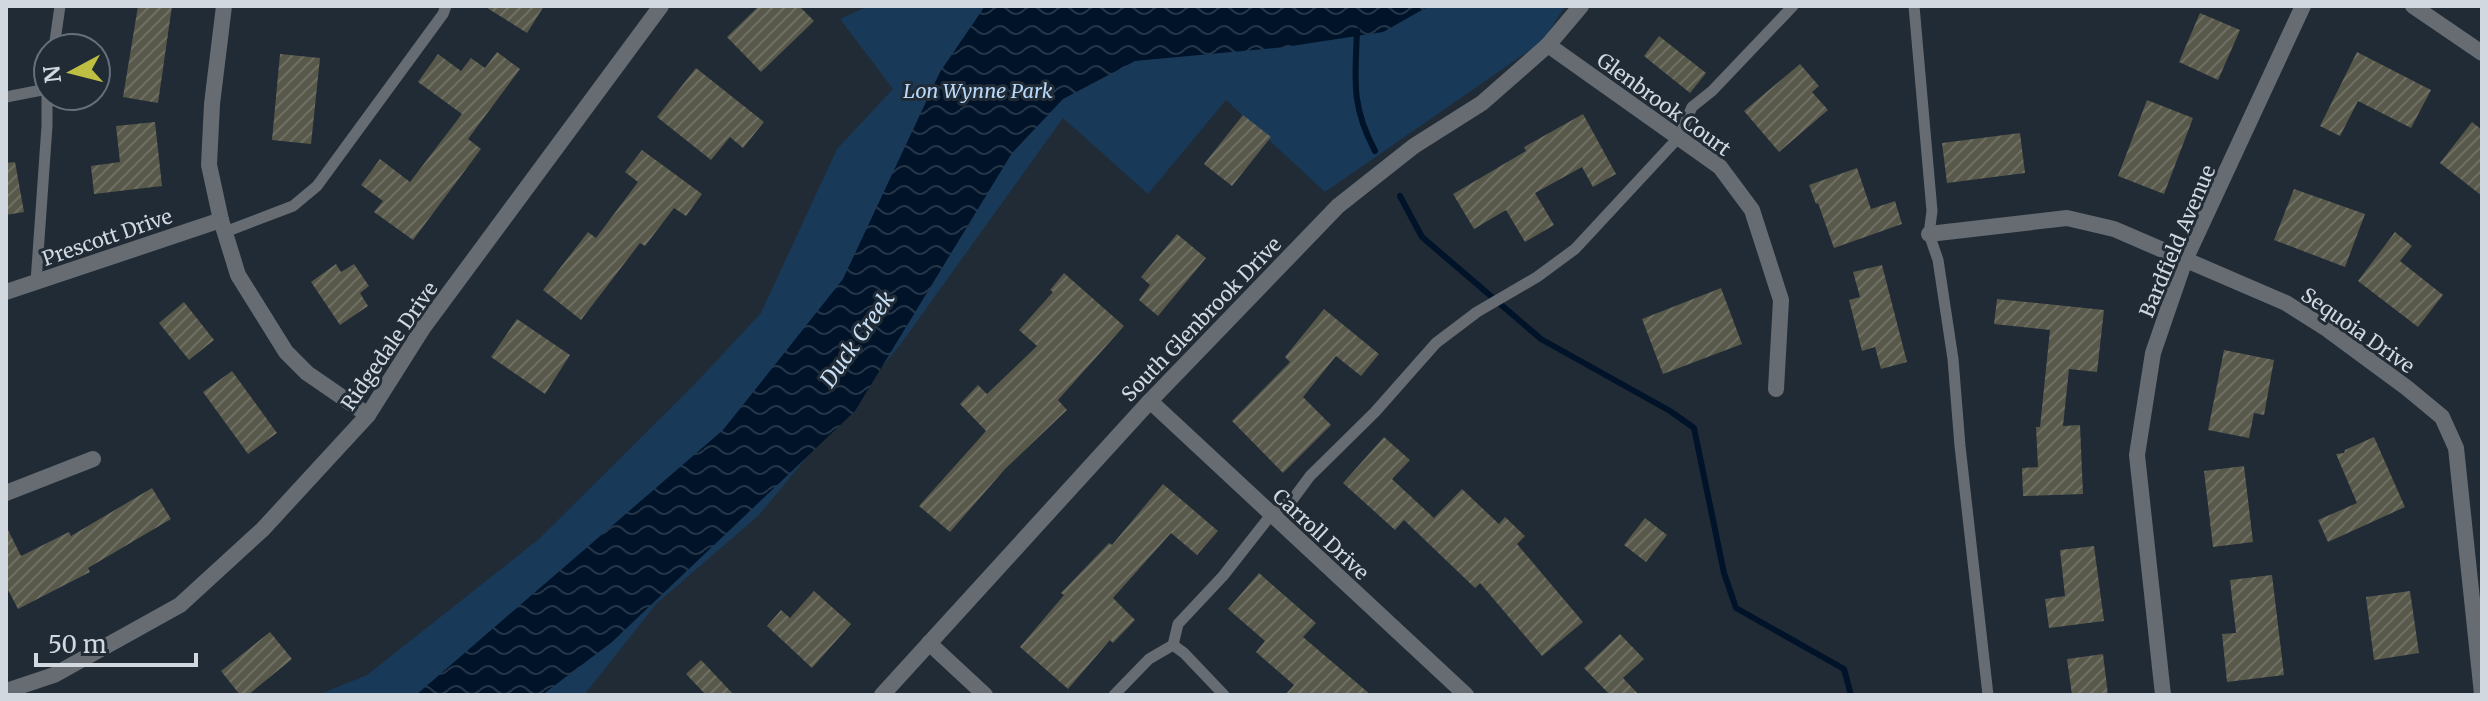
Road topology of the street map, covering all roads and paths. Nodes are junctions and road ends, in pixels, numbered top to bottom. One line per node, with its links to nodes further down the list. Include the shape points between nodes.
1 (60, 6): 10 (lane)
2 (224, 6): 17 (street, via 209,165)
3 (446, 6): 17 (lane, via 317,186 293,206)
4 (661, 6): 24 (street, Ridgedale Drive, via 423,328)
5 (1581, 6): 11 (street, South Glenbrook Drive)
6 (1793, 6): 16 (lane, via 1692,107)
7 (1914, 6): 18 (lane, via 1932,211)
8 (2303, 6): 19 (street, Bardfield Avenue)
9 (2413, 6): 12 (street)
10 (56, 32)
11 (1548, 45): 16 (street, Glenbrook Court); 23 (street, South Glenbrook Drive, via 1482,103 1414,146 1338,206)
12 (2482, 53)
13 (32, 90): 14 (lane)
14 (6, 97)
15 (47, 112): 20 (lane)
16 (1679, 137): 22 (street, Glenbrook Court, via 1720,167 1752,210 1781,300); 27 (lane, via 1575,249 1436,343 1293,499)
17 (223, 226): 20 (street, Prescott Drive); 24 (street, via 238,275 286,352)
18 (1929, 234): 19 (street, Sequoia Drive, via 2067,218 2114,229); 37 (lane, via 1953,359)
19 (2185, 260): 31 (street, Sequoia Drive, via 2286,303 2442,417 2456,448); 38 (street, Bardfield Avenue, via 2153,353 2137,455)
20 (36, 282): 21 (street, Prescott Drive)
21 (6, 292)
22 (1776, 389)
23 (1150, 401): 27 (street, Carroll Drive); 28 (street, South Glenbrook Drive)
24 (368, 415): 30 (street, Ridgedale Drive, via 263,529 180,605 54,675)
25 (93, 459): 26 (street)
26 (6, 493)
27 (1271, 515): 29 (lane, via 1178,624); 36 (street, Carroll Drive)
28 (929, 643): 32 (street, South Glenbrook Drive); 33 (street)
29 (1173, 645): 34 (lane, via 1149,659); 35 (lane)
30 (6, 691)
31 (2482, 694)
32 (882, 695)
33 (985, 695)
34 (1114, 695)
35 (1224, 695)
36 (1466, 695)
37 (1988, 695)
38 (2163, 695)

